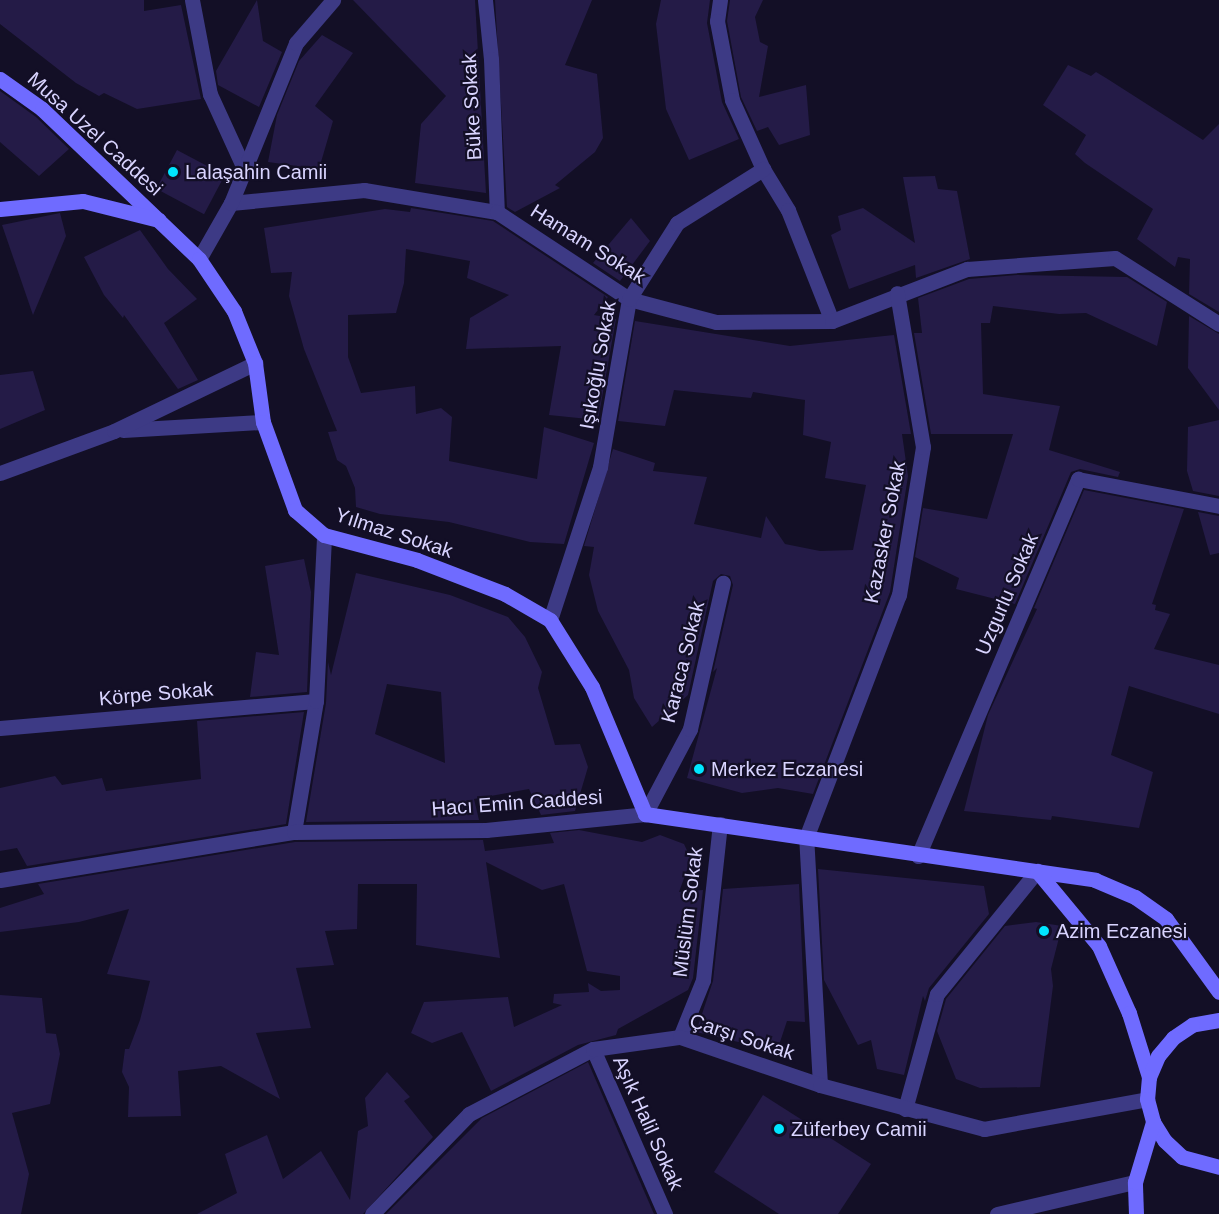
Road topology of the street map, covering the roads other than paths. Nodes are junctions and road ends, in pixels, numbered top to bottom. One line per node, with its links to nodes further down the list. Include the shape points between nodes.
1 (192, 0): 6 (street, via 210,94)
2 (333, 0): 6 (street, via 296,43)
3 (485, 0): 10 (street, Büke Sokak)
4 (720, 0): 7 (street, via 717,21 732,100)
5 (0, 78): 11 (main road, Musa Uzel Caddesi, via 42,109)
6 (243, 166): 8 (street)
7 (763, 169): 14 (street, Işıkoğlu Sokak, via 677,223); 15 (street, via 788,210)
8 (231, 203): 10 (street, Hamam Sokak, via 363,190); 12 (street)
9 (0, 209): 11 (main road, via 83,201)
10 (497, 212): 14 (street, Hamam Sokak)
11 (162, 221): 12 (main road, Yılmaz Sokak)
12 (199, 259): 17 (main road, Yılmaz Sokak, via 234,311)
13 (897, 293): 15 (street, Hamam Sokak); 16 (street, Hamam Sokak, via 967,270 1115,258); 30 (street, Kazasker Sokak, via 923,447 899,596)
14 (629, 299): 15 (street, Hamam Sokak, via 716,322); 24 (street, Işıkoğlu Sokak, via 600,467)
15 (832, 321)
16 (1219, 324)
17 (255, 363): 18 (main road, Yılmaz Sokak); 19 (street)
18 (263, 422): 19 (street); 22 (main road, Yılmaz Sokak, via 295,510)
19 (114, 431): 20 (street)
20 (0, 473)
21 (1219, 506): 31 (street, Uzgurlu Sokak, via 1078,479)
22 (324, 534): 24 (main road, Yılmaz Sokak, via 472,581 505,594); 25 (street)
23 (723, 583): 27 (street, Karaca Sokak, via 690,729)
24 (550, 620): 27 (main road, Yılmaz Sokak, via 592,687)
25 (316, 701): 26 (street, Körpe Sokak); 29 (street)
26 (0, 728)
27 (645, 814): 28 (main road, Hacı Emin Caddesi); 29 (street, Hacı Emin Caddesi, via 486,830)
28 (720, 824): 30 (main road, Hacı Emin Caddesi); 36 (street, Müslüm Sokak, via 703,980)
29 (294, 832): 33 (street, Hacı Emin Caddesi)
30 (806, 838): 31 (main road, Hacı Emin Caddesi); 39 (street)
31 (918, 856): 32 (main road, Hacı Emin Caddesi)
32 (1037, 871): 34 (main road, Hacı Emin Caddesi, via 1095,880 1135,897 1166,920); 38 (main road, via 1099,946 1128,1013); 41 (street, via 937,993)
33 (0, 880)
34 (1219, 992)
35 (1219, 1020): 38 (main road, via 1192,1025 1173,1038 1158,1056)
36 (680, 1037): 37 (street, Çarşı Sokak); 39 (street, Çarşı Sokak)
37 (593, 1049): 45 (street, Çarşı Sokak, via 469,1114); 46 (street, Aşık Halil Sokak)
38 (1149, 1077): 40 (main road)
39 (820, 1085): 41 (street, Çarşı Sokak)
40 (1148, 1100): 41 (street, Çarşı Sokak, via 984,1129); 42 (main road)
41 (905, 1109)
42 (1153, 1122): 43 (main road, via 1182,1157); 44 (main road)
43 (1219, 1167)
44 (1136, 1182): 47 (street); 48 (main road)
45 (372, 1214)
46 (665, 1214)
47 (997, 1214)
48 (1136, 1214)

